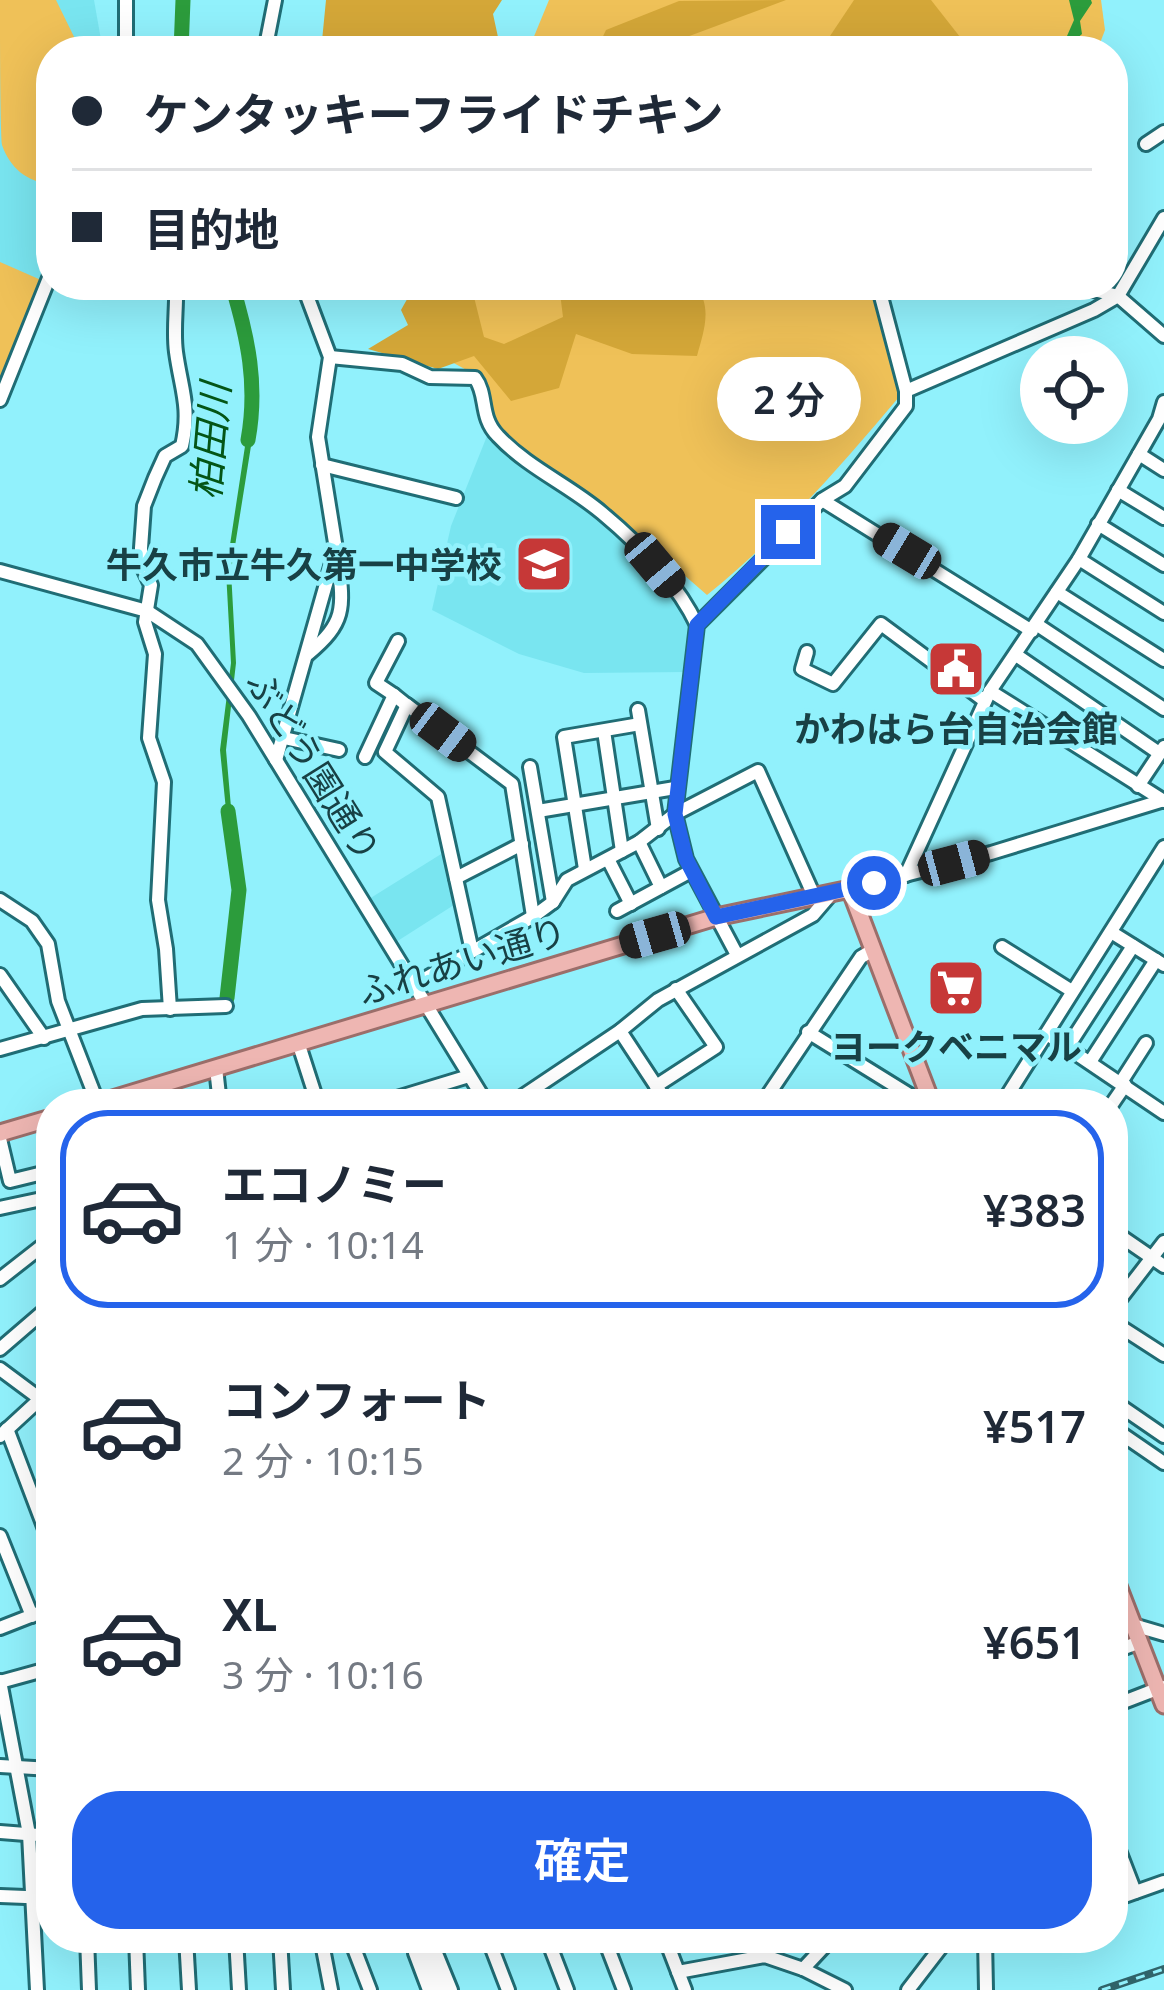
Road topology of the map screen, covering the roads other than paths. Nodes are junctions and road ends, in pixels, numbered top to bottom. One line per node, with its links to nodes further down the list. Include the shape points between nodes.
1 (126, 0): 3 (street)
2 (275, 0): 4 (street)
3 (126, 36)
4 (268, 36)
5 (1164, 131): 6 (street)
6 (1146, 143)
7 (1164, 218): 8 (street)
8 (1128, 279)
9 (40, 300): 18 (street)
10 (176, 300): 34 (street, via 186,428 144,506)
11 (309, 300): 16 (street)
12 (882, 300): 17 (street)
13 (1111, 300): 17 (street)
14 (1123, 300): 15 (street)
15 (1164, 336)
16 (330, 357): 22 (street, via 318,437); 36 (street, via 475,378 496,436 601,512 686,601)
17 (906, 392): 26 (street, via 906,406 872,452)
18 (0, 400)
19 (1164, 402): 20 (street)
20 (1161, 421): 21 (street)
21 (1138, 454): 23 (street); 24 (street)
22 (322, 465): 25 (street); 29 (street)
23 (1164, 470)
24 (1118, 490): 27 (street); 28 (street)
25 (456, 498)
26 (822, 500): 36 (street); 37 (street)
27 (1164, 518)
28 (1099, 524): 30 (street); 31 (street)
29 (336, 549): 40 (street); 40 (street, via 343,600 337,626)
30 (1078, 559): 33 (street); 35 (street)
31 (1164, 565)
32 (0, 571): 34 (street, ぶどう園通り)
33 (1057, 592): 37 (street); 42 (street)
34 (147, 610): 52 (street, ぶどう園通り, via 197,644); 92 (street, via 155,654 149,738 164,782 158,900)
35 (1164, 613)
36 (697, 625): 55 (street)
37 (1034, 628): 41 (street); 46 (street)
38 (398, 641): 43 (street, via 376,682)
39 (807, 652): 44 (street, via 802,669 833,684 881,623)
40 (307, 655): 48 (street)
41 (1016, 655): 44 (street); 50 (street)
42 (1164, 660)
43 (394, 695): 45 (street); 51 (street)
44 (988, 696): 54 (street); 70 (street)
45 (409, 706): 64 (street, via 512,784); 71 (street, via 385,752 438,797)
46 (1164, 709)
47 (604, 731): 56 (street, via 639,717); 57 (street); 59 (street, via 563,737)
48 (284, 738): 49 (street); 52 (street)
49 (339, 750)
50 (1162, 750): 54 (street)
51 (365, 757)
52 (276, 760): 87 (street, ぶどう園通り)
53 (530, 767): 60 (street)
54 (1138, 786): 58 (street)
55 (675, 788): 56 (street); 61 (street)
56 (653, 791): 57 (street); 62 (street)
57 (615, 797): 59 (street); 66 (street)
58 (1164, 801): 70 (street)
59 (574, 804): 60 (street); 68 (street)
60 (538, 811): 76 (street)
61 (675, 814): 62 (street); 69 (street); 74 (street, via 758,771)
62 (658, 830): 63 (street)
63 (639, 842): 66 (street); 72 (street)
64 (522, 844): 71 (street); 77 (street)
65 (1164, 847): 79 (street)
66 (622, 851): 67 (street)
67 (608, 859): 68 (street); 72 (street, via 624,908)
68 (585, 869): 76 (street)
69 (691, 871): 72 (street); 78 (street)
70 (906, 875): 73 (street)
71 (456, 878): 83 (street)
72 (661, 887)
73 (850, 889): 74 (main road, ふれあい通り); 82 (main road)
74 (823, 894): 78 (main road, ふれあい通り); 84 (street, via 813,914)
75 (0, 900): 93 (street, via 32,921 48,944)
76 (553, 902): 77 (street)
77 (533, 916): 83 (street)
78 (716, 917): 84 (street); 90 (main road, ふれあい通り)
79 (1112, 932): 80 (street); 89 (street)
80 (1133, 946): 85 (street); 100 (street)
81 (1002, 947): 89 (street)
82 (873, 950): 95 (street); 117 (main road)
83 (472, 951): 87 (street)
84 (737, 956): 88 (street)
85 (1160, 963): 102 (street)
86 (0, 975): 97 (street)
87 (414, 985): 90 (street, ぶどう園通り)
88 (676, 989): 94 (street); 106 (street, via 716,1047)
89 (1072, 992): 96 (street)
90 (425, 1003): 98 (main road, ふれあい通り); 104 (street, ぶどう園通り)
91 (226, 1006): 92 (street)
92 (170, 1010): 93 (street, via 142,1009)
93 (68, 1031): 97 (street); 107 (street)
94 (620, 1031): 106 (street); 113 (street)
95 (808, 1032): 115 (street); 116 (street)
96 (1047, 1034): 100 (street); 118 (street)
97 (44, 1038): 101 (street)
98 (298, 1042): 103 (main road, ふれあい通り); 110 (street)
99 (1146, 1043): 105 (street)
100 (1067, 1048): 102 (street)
101 (0, 1049)
102 (1090, 1062): 105 (street)
103 (216, 1068): 108 (main road, ふれあい通り); 109 (street)
104 (469, 1076): 111 (street); 112 (street, ぶどう園通り)
105 (1123, 1083): 119 (street); 121 (street)
106 (656, 1086): 114 (street)
107 (91, 1089)
108 (147, 1089)
109 (218, 1089)
110 (312, 1089)
111 (426, 1089)
112 (477, 1089)
113 (533, 1089)
114 (658, 1089)
115 (772, 1089)
116 (900, 1089)
117 (926, 1089)
118 (1012, 1089)
119 (1120, 1089)
120 (1164, 1093): 121 (street)
121 (1159, 1110)
122 (36, 1123): 123 (main road)
123 (0, 1136): 124 (street, via 10,1181)
124 (36, 1175)
125 (36, 1200): 126 (street)
126 (0, 1208)
127 (1128, 1241): 130 (street)
128 (1164, 1242): 130 (street)
129 (36, 1251): 132 (street)
130 (1152, 1256): 131 (street); 133 (street)
131 (1164, 1266)
132 (0, 1279)
133 (1128, 1288)
134 (36, 1318): 136 (street)
135 (1128, 1332): 137 (street)
136 (0, 1349)
137 (1164, 1355)
138 (0, 1369): 139 (street)
139 (36, 1389)
140 (36, 1403): 142 (street)
141 (1128, 1411): 143 (street)
142 (4, 1433): 146 (street)
143 (1164, 1436)
144 (1128, 1438): 145 (street)
145 (1164, 1463)
146 (36, 1509)
147 (0, 1536): 149 (street)
148 (36, 1615): 149 (street)
149 (32, 1616): 151 (street)
150 (1128, 1617): 152 (main road)
151 (0, 1628)
152 (1137, 1634): 153 (street); 154 (street); 157 (main road)
153 (1164, 1634)
154 (1128, 1641)
155 (36, 1672): 156 (street)
156 (0, 1682): 160 (street)
157 (1162, 1693): 158 (street)
158 (1128, 1702)
159 (0, 1766): 160 (street)
160 (17, 1767): 161 (street); 163 (street)
161 (36, 1768)
162 (0, 1832): 163 (street)
163 (29, 1834): 164 (street); 170 (street)
164 (36, 1835)
165 (1128, 1874): 167 (street)
166 (1164, 1882): 167 (street)
167 (1135, 1892): 168 (street)
168 (1128, 1895)
169 (0, 1896): 170 (street)
170 (33, 1897): 171 (street); 191 (street)
171 (36, 1897)
172 (88, 1953): 192 (street)
173 (137, 1953): 193 (street)
174 (187, 1953): 194 (street)
175 (237, 1953): 195 (street)
176 (281, 1953): 196 (street)
177 (324, 1953): 197 (street)
178 (356, 1953): 198 (street)
179 (415, 1953): 199 (street)
180 (426, 1953): 200 (street)
181 (437, 1953): 201 (street)
182 (494, 1953): 202 (street)
183 (552, 1953): 203 (street)
184 (610, 1953): 204 (street)
185 (671, 1953): 190 (street)
186 (818, 1953): 189 (street)
187 (936, 1953): 207 (street)
188 (985, 1953): 208 (street)
189 (803, 1969): 190 (street, via 765,1956); 206 (street)
190 (678, 1972): 205 (street)
191 (37, 1990)
192 (89, 1990)
193 (138, 1990)
194 (189, 1990)
195 (238, 1990)
196 (283, 1990)
197 (331, 1990)
198 (370, 1990)
199 (429, 1990)
200 (440, 1990)
201 (451, 1990)
202 (508, 1990)
203 (566, 1990)
204 (624, 1990)
205 (685, 1990)
206 (845, 1990)
207 (908, 1990)
208 (986, 1990)

